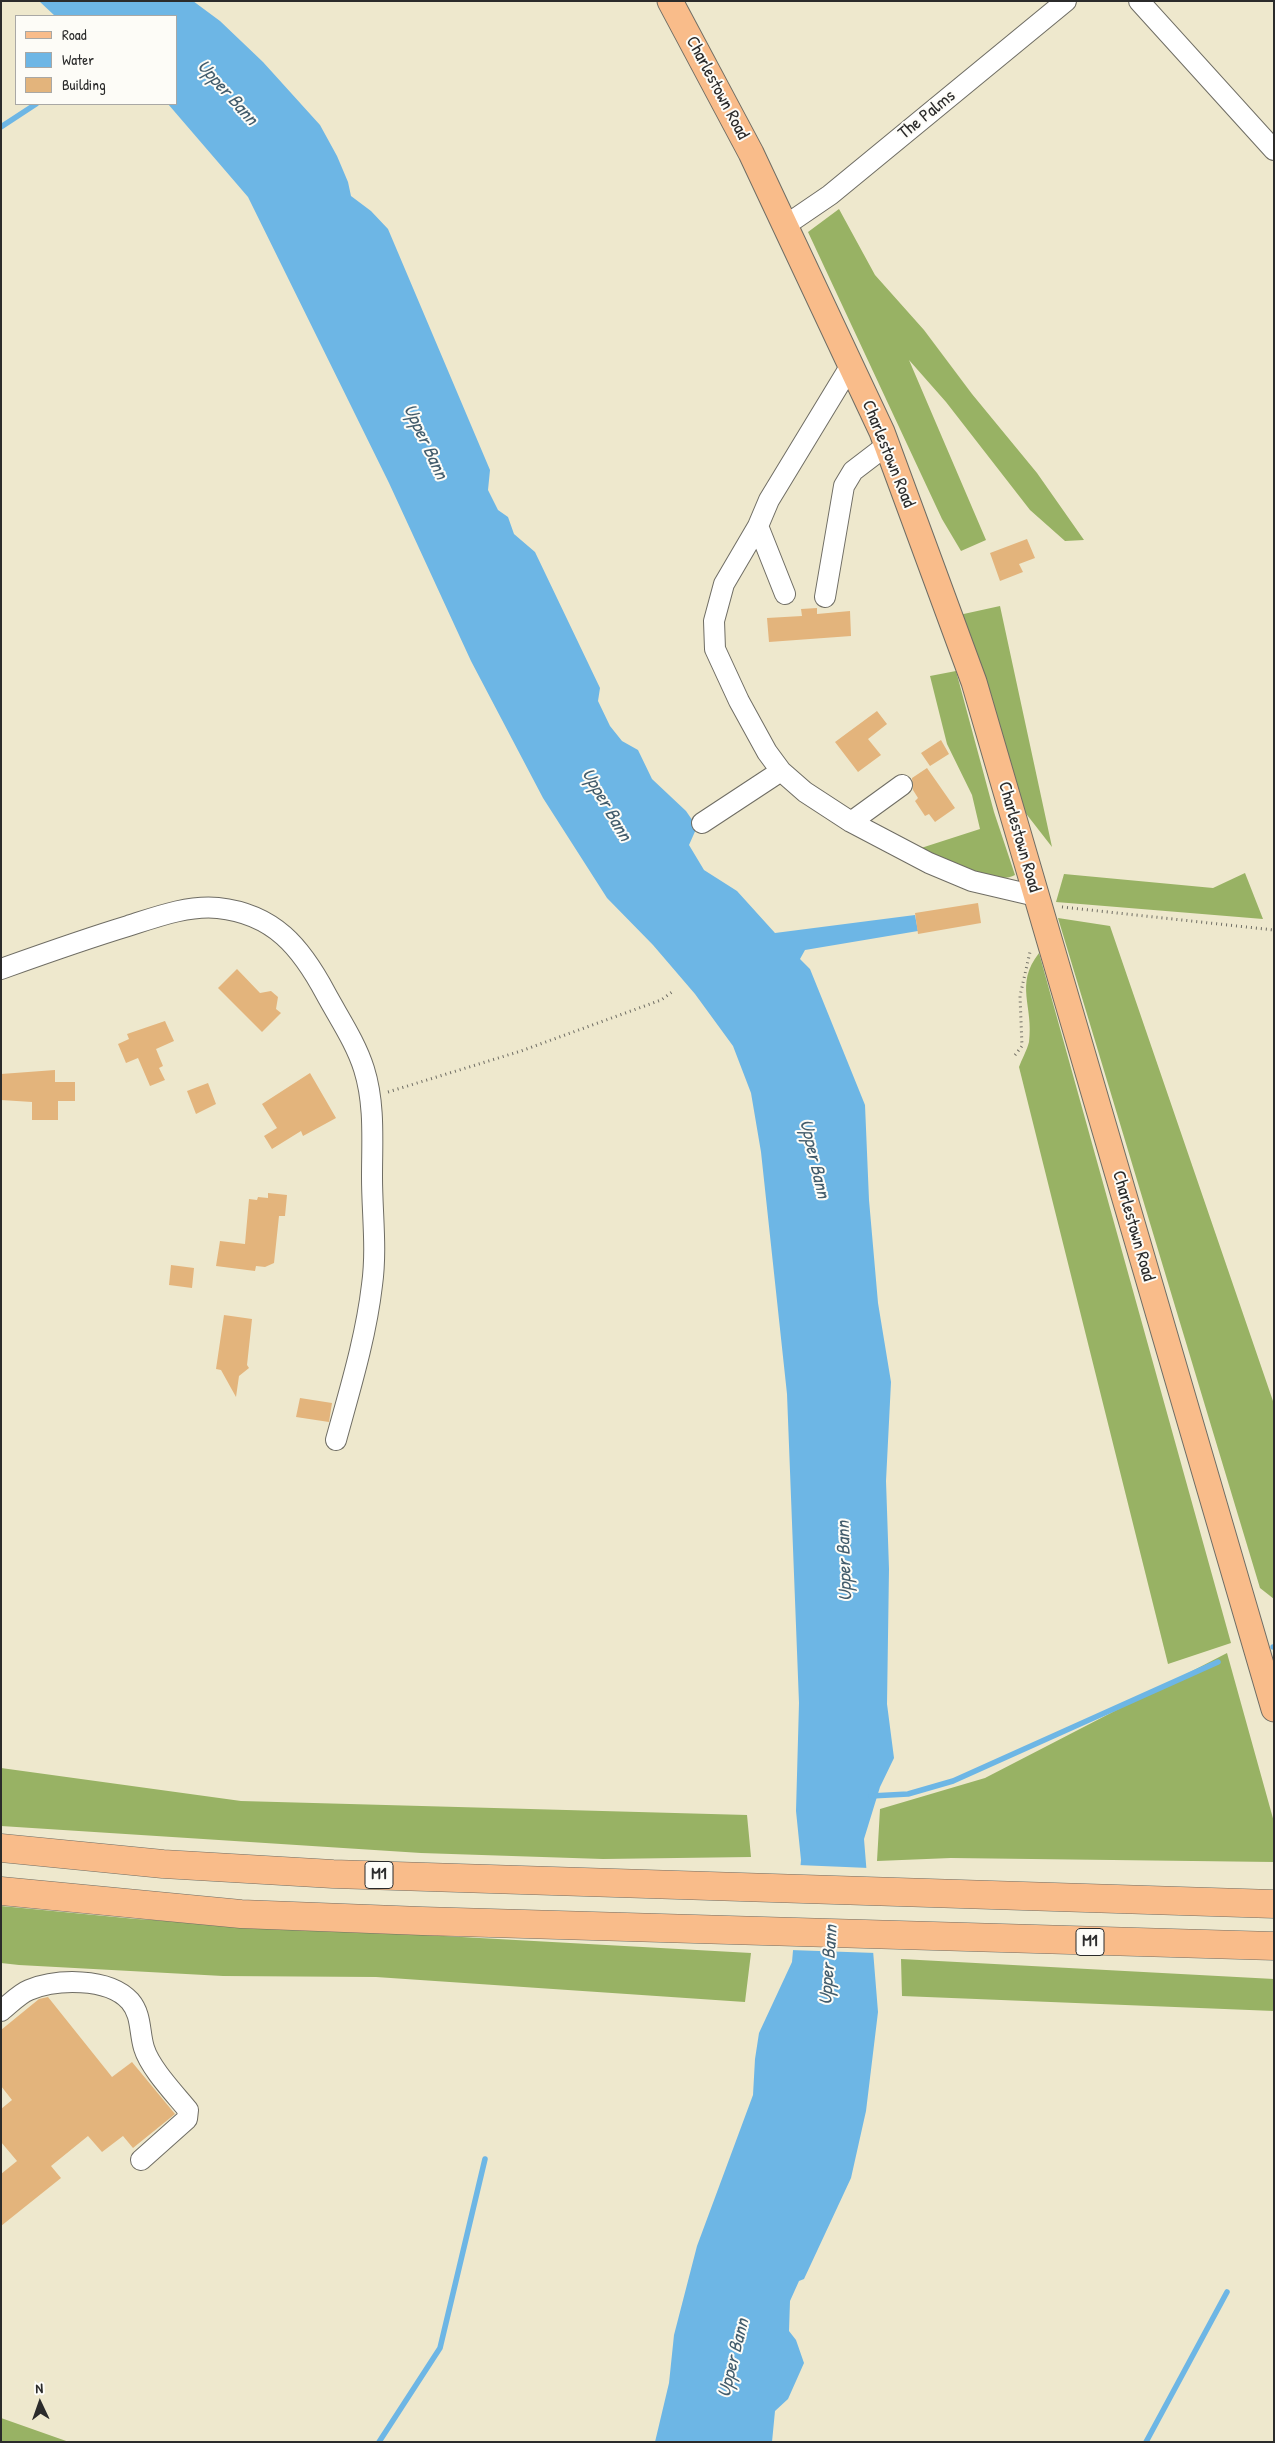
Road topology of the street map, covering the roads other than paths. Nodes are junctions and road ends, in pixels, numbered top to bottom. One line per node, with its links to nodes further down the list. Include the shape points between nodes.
1 (670, 1): 5 (main road, Charlestown Road, via 752,153)
2 (1066, 1): 5 (street, The Palms, via 830,195)
3 (1139, 1): 4 (street)
4 (1274, 150)
5 (786, 226): 6 (main road, Charlestown Road)
6 (851, 365): 7 (main road, Charlestown Road); 8 (street, via 769,500)
7 (887, 445): 10 (street, via 852,472 844,486); 15 (main road, Charlestown Road, via 974,682)
8 (758, 526): 9 (street); 11 (street, via 724,584 713,634 718,659)
9 (785, 594)
10 (825, 597)
11 (781, 771): 13 (street, via 805,792); 14 (street)
12 (902, 784): 13 (street)
13 (851, 822): 15 (street, via 929,863)
14 (702, 823)
15 (1040, 909): 18 (main road, Charlestown Road)
16 (1, 969): 17 (street, via 74,942 197,908 239,912 263,920 297,948 313,968 364,1068 370,1097 375,1256 358,1358)
17 (336, 1440)
18 (1274, 1709)
19 (1, 1848): 21 (highway, M1, via 163,1864 333,1874)
20 (1, 1891): 22 (highway, M1, via 241,1914)
21 (1274, 1904)
22 (1274, 1946)
23 (1, 2011): 24 (street, via 27,1991 48,1984 91,1984 112,1989 130,2001 139,2017 144,2049 188,2110 187,2119)
24 (141, 2160)

